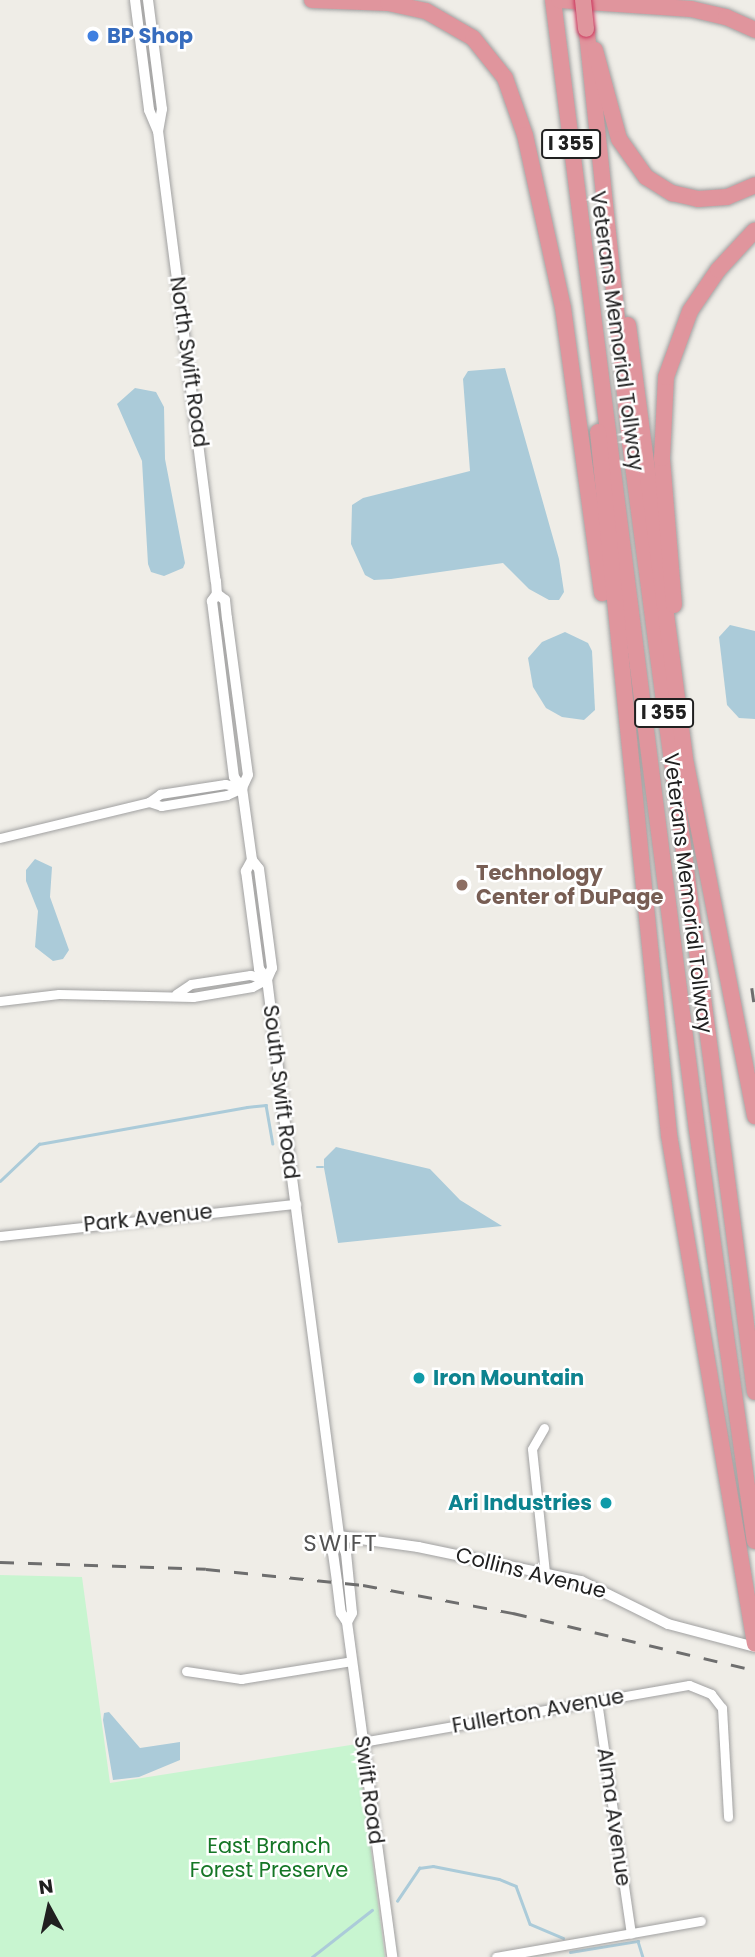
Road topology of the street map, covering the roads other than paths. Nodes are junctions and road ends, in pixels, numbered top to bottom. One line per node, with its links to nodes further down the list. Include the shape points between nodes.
1 (135, 0): 9 (street, North Swift Road, via 149,110)
2 (148, 0): 9 (street, North Swift Road, via 162,110)
3 (312, 0): 13 (highway, via 388,3 442,18 486,52 513,95 563,308)
4 (583, 0): 7 (highway, I 355, bridge)
5 (554, 1): 6 (highway, via 691,9); 12 (highway, Veterans Memorial Tollway / I 355)
6 (755, 30)
7 (587, 31): 8 (highway, Veterans Memorial Tollway / I 355); 10 (highway, via 600,61 619,139 646,177 672,193 698,199 727,197)
8 (596, 103): 14 (highway); 22 (highway, Veterans Memorial Tollway / I 355, via 633,470)
9 (158, 131): 15 (street, North Swift Road, via 217,594 225,600 248,775)
10 (755, 185)
11 (755, 230): 14 (highway, via 690,311 671,357 663,396 662,458)
12 (586, 262): 13 (highway); 25 (highway, Veterans Memorial Tollway / I 355, via 697,1130)
13 (628, 737): 27 (highway, via 668,1135)
14 (686, 764): 19 (highway)
15 (242, 788): 16 (street, via 225,784 160,794 149,802); 17 (street, South Swift Road, via 252,860 246,871 249,896 259,969)
16 (0, 838)
17 (267, 979): 18 (street, via 252,987 193,997 60,994); 20 (street, South Swift Road)
18 (0, 1001)
19 (755, 1116)
20 (296, 1203): 21 (street, Park Avenue); 24 (street, Swift Road)
21 (0, 1236)
22 (755, 1392)
23 (544, 1428): 26 (street, via 533,1449)
24 (339, 1536): 26 (street, Collins Avenue); 28 (street, Swift Road, via 333,1553)
25 (755, 1541)
26 (545, 1572): 27 (street, Collins Avenue, via 601,1588 680,1628)
27 (755, 1645)
28 (352, 1661): 29 (street, via 241,1679); 31 (street, Swift Road)
29 (186, 1671)
30 (597, 1701): 31 (street, Fullerton Avenue); 32 (street, Fullerton Avenue, via 682,1686 711,1694 722,1708); 34 (street, Alma Avenue)
31 (362, 1742): 35 (street, Swift Road)
32 (728, 1817)
33 (701, 1921): 34 (street)
34 (631, 1934): 36 (street)
35 (392, 1957)
36 (496, 1957)

